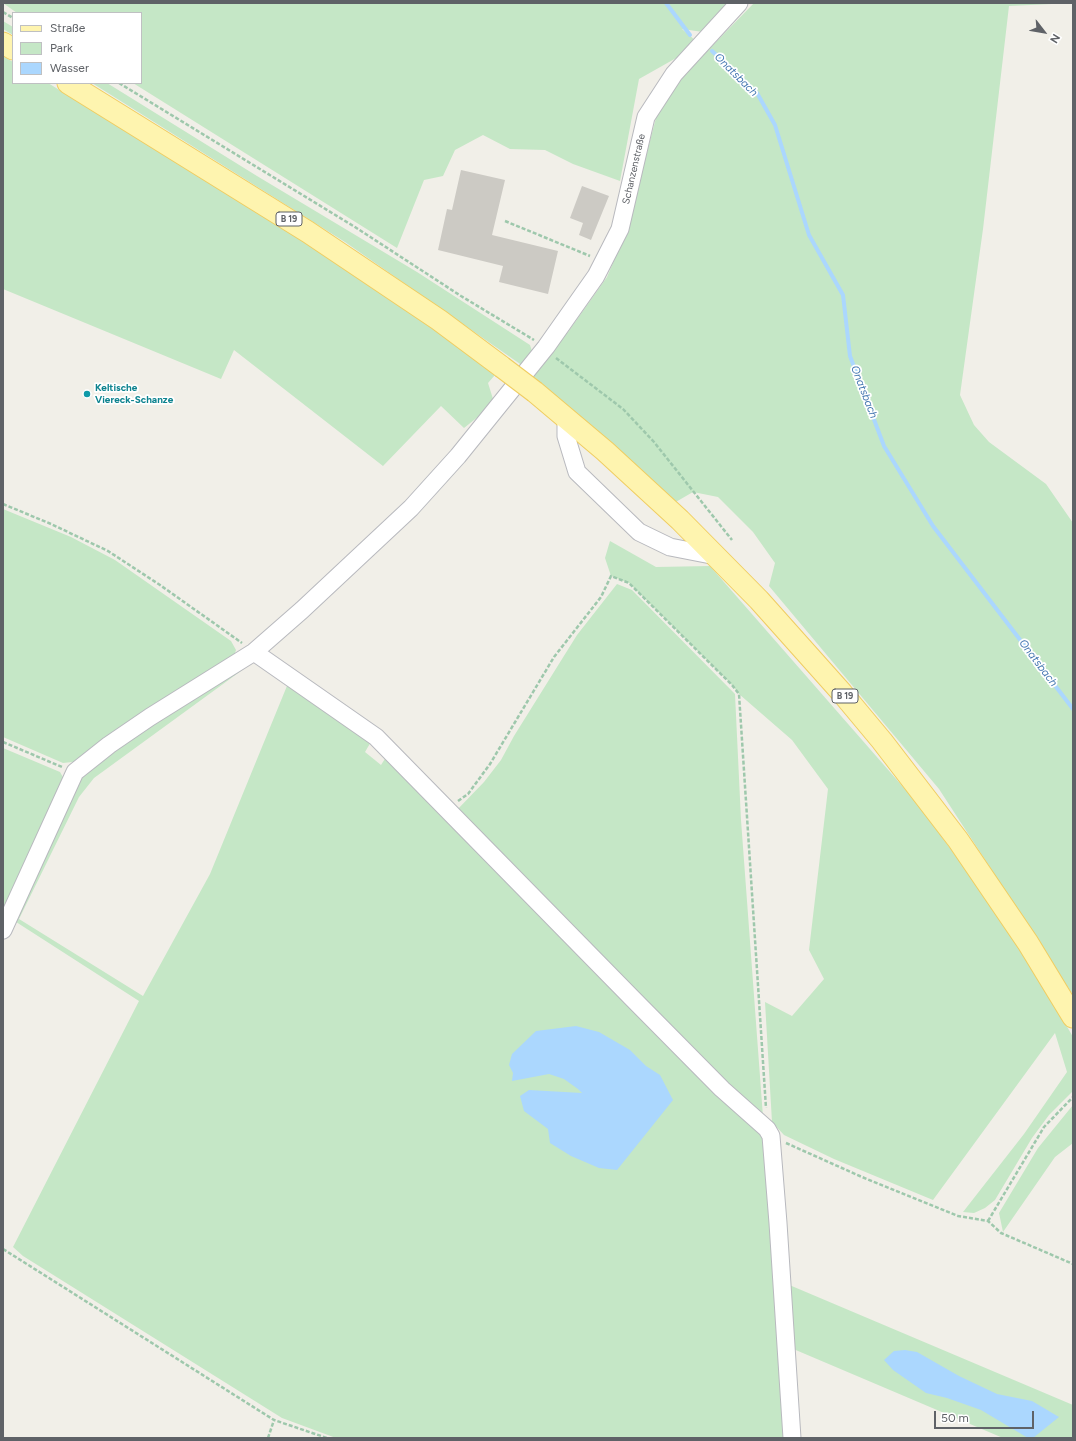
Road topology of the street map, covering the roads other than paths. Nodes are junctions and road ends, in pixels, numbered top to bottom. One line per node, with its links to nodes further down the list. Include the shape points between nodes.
1 (739, 3): 7 (street, Schanzenstraße, via 674,74 646,117 620,229 603,263 546,347 458,456 411,508)
2 (3, 43): 3 (main road)
3 (12, 48)
4 (70, 84): 5 (main road, B 19, bridge, via 308,232 439,320)
5 (566, 418): 6 (main road, B 19, via 643,486); 6 (street, via 566,436 577,472 639,532 670,547)
6 (716, 556): 9 (main road, B 19, via 837,687 921,790 994,891)
7 (254, 652): 8 (street, Schanzenstraße, via 145,721 75,772); 10 (street, via 376,737 722,1089 769,1133)
8 (3, 930)
9 (1073, 1017)
10 (792, 1438)

